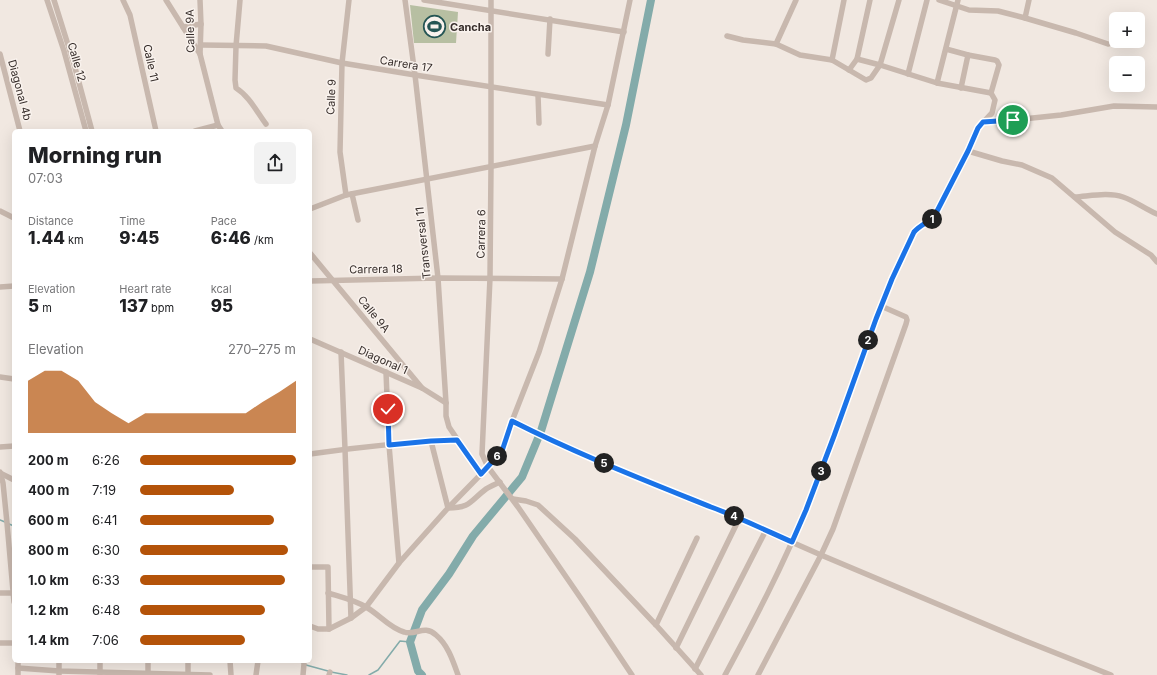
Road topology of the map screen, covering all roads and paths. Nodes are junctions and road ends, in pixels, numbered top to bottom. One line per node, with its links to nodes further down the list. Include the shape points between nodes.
1 (47, 0): 25 (street, Calle 12)
2 (54, 0): 25 (street, Calle 12)
3 (123, 0): 59 (street, Calle 11, via 130,16)
4 (166, 0): 24 (street)
5 (200, 0): 23 (street, Calle 9A)
6 (240, 0): 31 (street)
7 (349, 0): 39 (street, Calle 9)
8 (405, 0): 43 (street, Transversal 11)
9 (424, 0): 20 (street)
10 (491, 0): 20 (street, Carrera 6)
11 (630, 0): 26 (street)
12 (796, 0): 28 (street)
13 (844, 0): 38 (street)
14 (870, 0): 37 (street)
15 (899, 0): 40 (street)
16 (927, 0): 42 (street)
17 (939, 0): 19 (street)
18 (1029, 0): 21 (street)
19 (957, 3): 21 (street, via 968,10 998,11); 32 (street)
20 (490, 10): 22 (street); 45 (street, Carrera 6)
21 (1025, 18): 29 (street)
22 (550, 19): 26 (street); 35 (street)
23 (201, 24): 24 (street); 30 (street, Calle 9A)
24 (183, 27): 34 (street)
25 (60, 29): 51 (street, Calle 12)
26 (624, 32): 49 (street)
27 (727, 36): 28 (street)
28 (776, 44): 38 (street, via 800,55)
29 (1108, 44)
30 (201, 45): 31 (street, Carrera 17); 34 (street, Calle 9A)
31 (236, 46): 39 (street, Carrera 17, via 266,46); 53 (street, via 236,88 247,97)
32 (946, 49): 36 (street); 44 (street)
33 (0, 54): 56 (street, Diagonal 4b)
34 (200, 54): 55 (street, Calle 9A)
35 (548, 54)
36 (968, 55): 46 (street); 47 (street, via 995,60 999,65)
37 (857, 59): 40 (street); 41 (street)
38 (832, 60): 41 (street)
39 (342, 63): 43 (street, Carrera 17); 66 (street, Calle 9, via 340,152)
40 (880, 65): 41 (street, via 871,78 866,80); 42 (street)
41 (849, 70)
42 (908, 74): 44 (street)
43 (415, 76): 45 (street, Carrera 17); 65 (street, Transversal 11)
44 (937, 83): 46 (street)
45 (491, 87): 48 (street, Carrera 17); 64 (street, Carrera 6)
46 (961, 88): 47 (street)
47 (991, 93): 52 (street, via 995,100 992,113)
48 (538, 95): 49 (street, Carrera 17); 54 (street)
49 (608, 105): 62 (street)
50 (1157, 107): 52 (street, via 1114,106 1047,117)
51 (85, 114): 57 (street, Calle 12); 58 (street, Calle 12)
52 (983, 122): 63 (street)
53 (266, 124)
54 (538, 124)
55 (218, 125): 60 (street); 61 (street, Calle 9A)
56 (19, 129)
57 (86, 129)
58 (91, 129)
59 (156, 129)
60 (203, 129)
61 (221, 129)
62 (595, 146): 64 (street); 77 (street)
63 (968, 151): 67 (street, via 1022,165 1052,178); 82 (street, via 934,217 914,232)
64 (491, 167): 65 (street); 76 (street, Carrera 6)
65 (426, 180): 66 (street); 75 (street, Transversal 11)
66 (349, 195): 68 (street); 72 (street, Calle 9)
67 (1075, 197): 70 (street, via 1114,195); 74 (street, via 1115,232 1151,255)
68 (312, 208)
69 (0, 211): 71 (street)
70 (1157, 214)
71 (12, 217)
72 (358, 220)
73 (312, 254): 78 (street, Calle 9A)
74 (1157, 262)
75 (438, 278): 76 (street, Carrera 18); 78 (street, Carrera 18); 89 (street, Transversal 11)
76 (490, 278): 77 (street, Carrera 18); 98 (street, Carrera 6, via 482,454)
77 (562, 279): 90 (street, via 539,352)
78 (333, 280): 79 (street, Carrera 18); 88 (street, Calle 9A)
79 (312, 281)
80 (12, 286): 81 (street)
81 (0, 287)
82 (881, 306): 108 (street); 109 (street, via 906,316 907,320)
83 (312, 340): 84 (street, Diagonal 1)
84 (341, 352): 85 (street, Diagonal 1); 96 (street)
85 (386, 372): 88 (street, Diagonal 1); 93 (street)
86 (0, 377): 87 (street)
87 (12, 378)
88 (422, 388): 89 (street, Diagonal 1)
89 (446, 403): 91 (street, Transversal 11, via 449,427)
90 (512, 421): 98 (street, via 502,451); 105 (street, via 559,444)
91 (457, 440): 92 (street); 100 (street, Transversal 11)
92 (431, 441): 93 (street); 104 (street)
93 (389, 445): 96 (street); 110 (street)
94 (12, 446): 95 (street)
95 (0, 447)
96 (345, 449): 97 (street); 116 (street)
97 (312, 454)
98 (488, 467): 100 (street); 102 (street)
99 (0, 473): 101 (street); 112 (street)
100 (481, 474): 104 (street)
101 (12, 479)
102 (500, 482): 103 (street); 104 (street, via 471,503)
103 (513, 499): 119 (street, via 538,505); 143 (street)
104 (448, 508): 110 (street)
105 (739, 519): 106 (street); 124 (street)
106 (766, 530): 108 (street); 132 (street)
107 (697, 538): 119 (street)
108 (792, 542): 109 (street); 145 (street)
109 (821, 555): 146 (street); 147 (street)
110 (399, 563): 117 (street)
111 (312, 567): 115 (street, via 328,567)
112 (12, 573)
113 (0, 593): 114 (street)
114 (12, 593)
115 (328, 593): 116 (street); 121 (street)
116 (350, 600): 117 (street); 118 (street)
117 (366, 607): 118 (street); 142 (street, via 398,630 406,633 425,630 438,636 452,657)
118 (351, 618): 121 (street)
119 (656, 625): 124 (street)
120 (312, 627): 121 (street)
121 (329, 629)
122 (0, 643): 123 (street)
123 (12, 644)
124 (676, 648): 132 (street)
125 (18, 663): 131 (street)
126 (148, 663): 135 (street)
127 (188, 663): 137 (street)
128 (230, 663): 139 (street)
129 (258, 663): 140 (street)
130 (304, 664): 141 (street)
131 (18, 668): 133 (street); 136 (street)
132 (695, 669): 144 (street)
133 (58, 673): 134 (street)
134 (100, 673): 135 (street)
135 (148, 674): 137 (street)
136 (18, 675)
137 (188, 675): 138 (street)
138 (210, 675)
139 (231, 675)
140 (256, 675)
141 (304, 675)
142 (458, 675)
143 (632, 675)
144 (701, 675)
145 (725, 675)
146 (758, 675)
147 (1110, 675)

